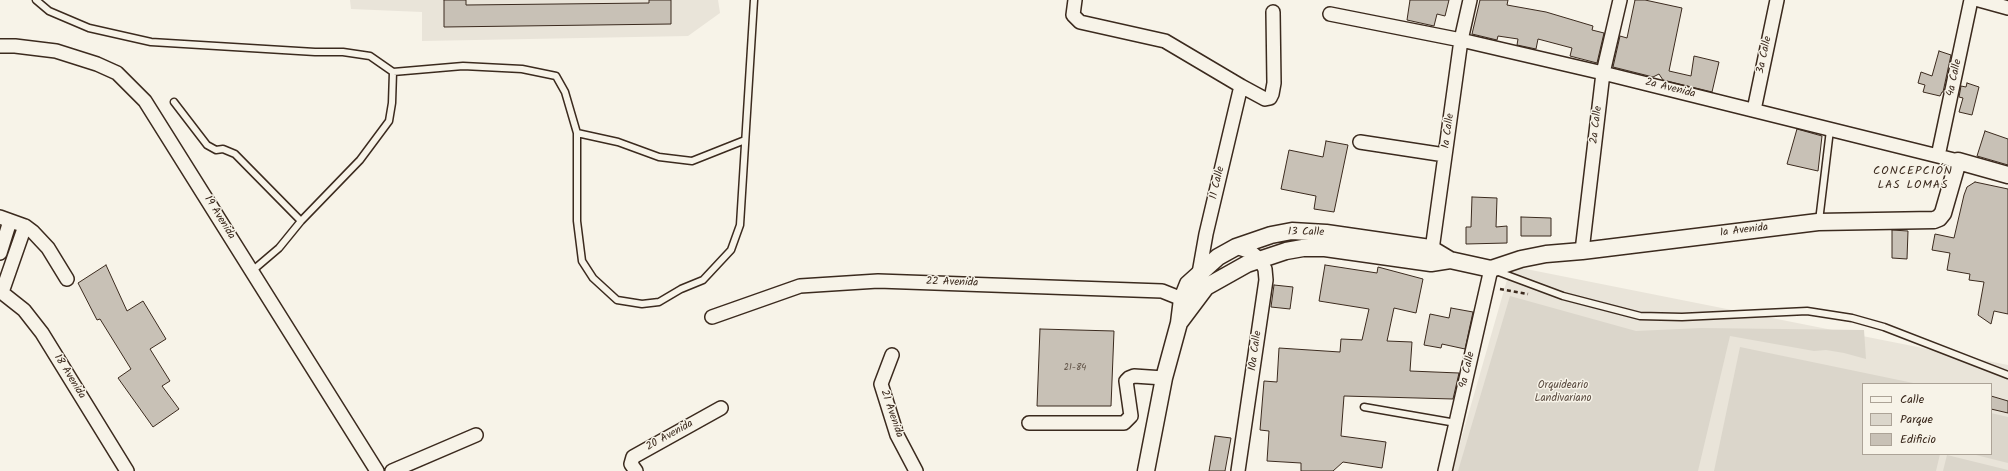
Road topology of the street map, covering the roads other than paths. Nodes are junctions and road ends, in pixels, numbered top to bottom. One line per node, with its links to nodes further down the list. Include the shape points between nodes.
1 (36, 0): 14 (lane, via 49,12 89,28 151,42 343,52 370,56)
2 (754, 0): 21 (lane)
3 (1075, 0): 16 (street, via 1073,15 1080,22 1165,41)
4 (1470, 0): 12 (street, 1a Calle)
5 (1620, 0): 15 (street, 2a Calle)
6 (1777, 0): 18 (street, 3a Calle)
7 (1971, 0): 24 (street, 4a Calle)
8 (1979, 0): 9 (street)
9 (2008, 8)
10 (1273, 12): 16 (street, via 1272,94 1270,98 1265,99)
11 (1330, 14): 12 (street, 2a Avenida)
12 (1461, 40): 15 (street, 2a Avenida); 23 (street, 1a Calle)
13 (0, 46): 38 (street, 19 Avenida, via 56,51 117,73 145,101)
14 (393, 72): 20 (lane, via 463,66 522,69 556,76 565,92); 28 (lane, via 389,121 360,160)
15 (1604, 72): 18 (street, 2a Avenida); 32 (street, 2a Calle)
16 (1241, 86): 39 (street, 11 Calle)
17 (174, 102): 28 (lane, via 207,145 216,150 223,149 235,154)
18 (1754, 110): 19 (street, 2a Avenida)
19 (1830, 130): 24 (street, 2a Avenida); 29 (lane)
20 (577, 133): 21 (lane, via 618,142 659,157 692,161); 21 (lane, via 577,221 582,261 593,278 617,300 642,304 659,302 703,280 731,250 740,225)
21 (745, 140)
22 (1360, 142): 23 (street)
23 (1446, 155): 34 (street, 1a Calle)
24 (1938, 156): 25 (street, 2a Avenida)
25 (1958, 161): 26 (street, 2a Avenida); 29 (street, 1a Avenida, via 1943,213 1939,218 1928,221)
26 (2008, 175)
27 (5, 219): 30 (street); 33 (street)
28 (301, 221): 38 (lane, via 279,248)
29 (1818, 222): 32 (street, 1a Avenida)
30 (24, 226): 35 (street); 40 (street, via 48,248)
31 (1236, 247): 34 (street, 13 Calle, via 1292,231 1326,233); 36 (street, via 1250,252); 39 (street, 13 Calle, via 1218,257)
32 (1582, 251): 37 (street, 1a Avenida, via 1520,259)
33 (0, 253): 35 (street)
34 (1432, 256): 36 (street, 13 Calle, via 1303,248); 37 (street, 13 Calle)
35 (14, 257): 41 (street)
36 (1259, 259): 42 (street, 13 Calle, via 1221,277); 58 (street, 10a Calle, via 1265,269 1266,280)
37 (1491, 269): 45 (lane, via 1563,296 1640,316 1682,317 1807,311 1852,318 1884,327); 50 (street, 9a Calle)
38 (252, 271): 53 (street, 19 Avenida)
39 (1199, 274): 42 (street, 13 Calle, via 1188,284)
40 (67, 279)
41 (1, 291): 52 (street, 18 Avenida, via 24,310 42,333)
42 (1189, 299): 43 (street, 22 Avenida, via 1162,291 878,281 800,286); 46 (street, via 1179,322)
43 (712, 317)
44 (892, 355): 56 (street, 21 Avenida, via 881,384 897,435)
45 (2008, 376)
46 (1164, 378): 49 (street, via 1134,376 1126,381 1131,416 1124,423); 57 (street)
47 (1364, 407): 50 (lane)
48 (721, 408): 55 (street, 20 Avenida, via 633,457 631,464)
49 (1029, 423)
50 (1456, 423): 59 (street, 9a Calle)
51 (476, 435): 54 (street)
52 (127, 471)
53 (377, 471)
54 (392, 471)
55 (636, 471)
56 (916, 471)
57 (1146, 471)
58 (1238, 471)
59 (1445, 471)

